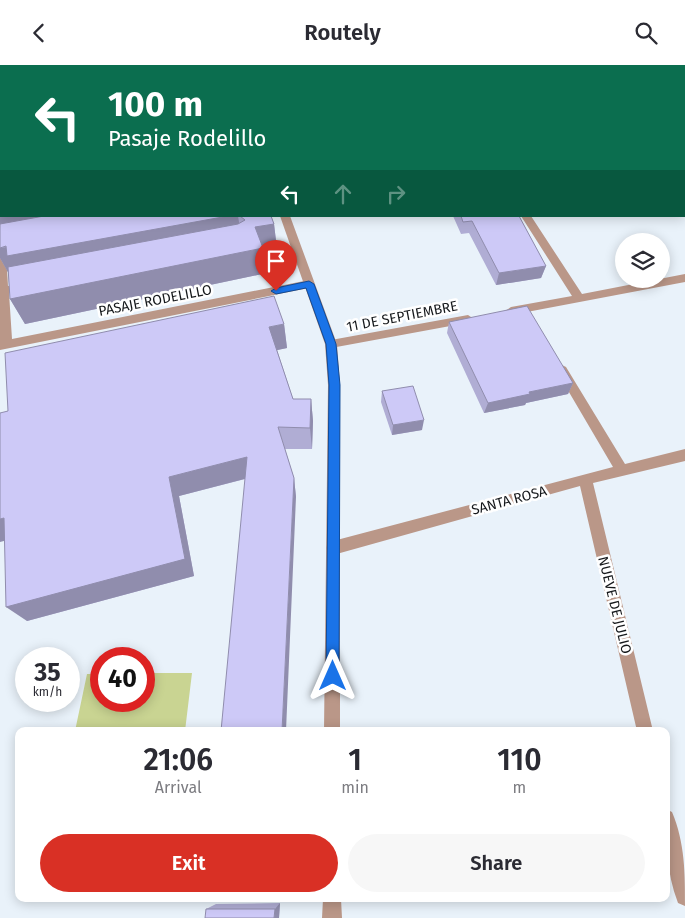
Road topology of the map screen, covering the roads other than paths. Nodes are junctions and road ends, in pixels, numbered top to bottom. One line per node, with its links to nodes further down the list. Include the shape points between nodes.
1 (285, 217): 7 (street)
2 (527, 217): 9 (street)
3 (0, 235): 4 (street, PASAJE RODELILLO)
4 (3, 246): 8 (street, PASAJE RODELILLO)
5 (685, 278): 9 (street)
6 (42, 283): 8 (street)
7 (309, 284): 12 (street); 13 (street, PASAJE RODELILLO)
8 (2, 291): 13 (street, PASAJE RODELILLO)
9 (579, 298): 10 (street, via 528,312)
10 (496, 313)
11 (476, 317): 12 (street, 11 DE SEPTIEMBRE)
12 (331, 344): 18 (street, via 334,385)
13 (3, 345)
14 (556, 359): 16 (street)
15 (685, 455): 16 (street, SANTA ROSA)
16 (622, 470): 17 (street, SANTA ROSA)
17 (585, 479): 18 (street, SANTA ROSA); 20 (street, NUEVE DE JULIO)
18 (333, 548): 19 (street)
19 (332, 727)
20 (644, 727)
21 (670, 835): 22 (street)
22 (685, 896)
23 (332, 902): 24 (street)
24 (332, 918)

